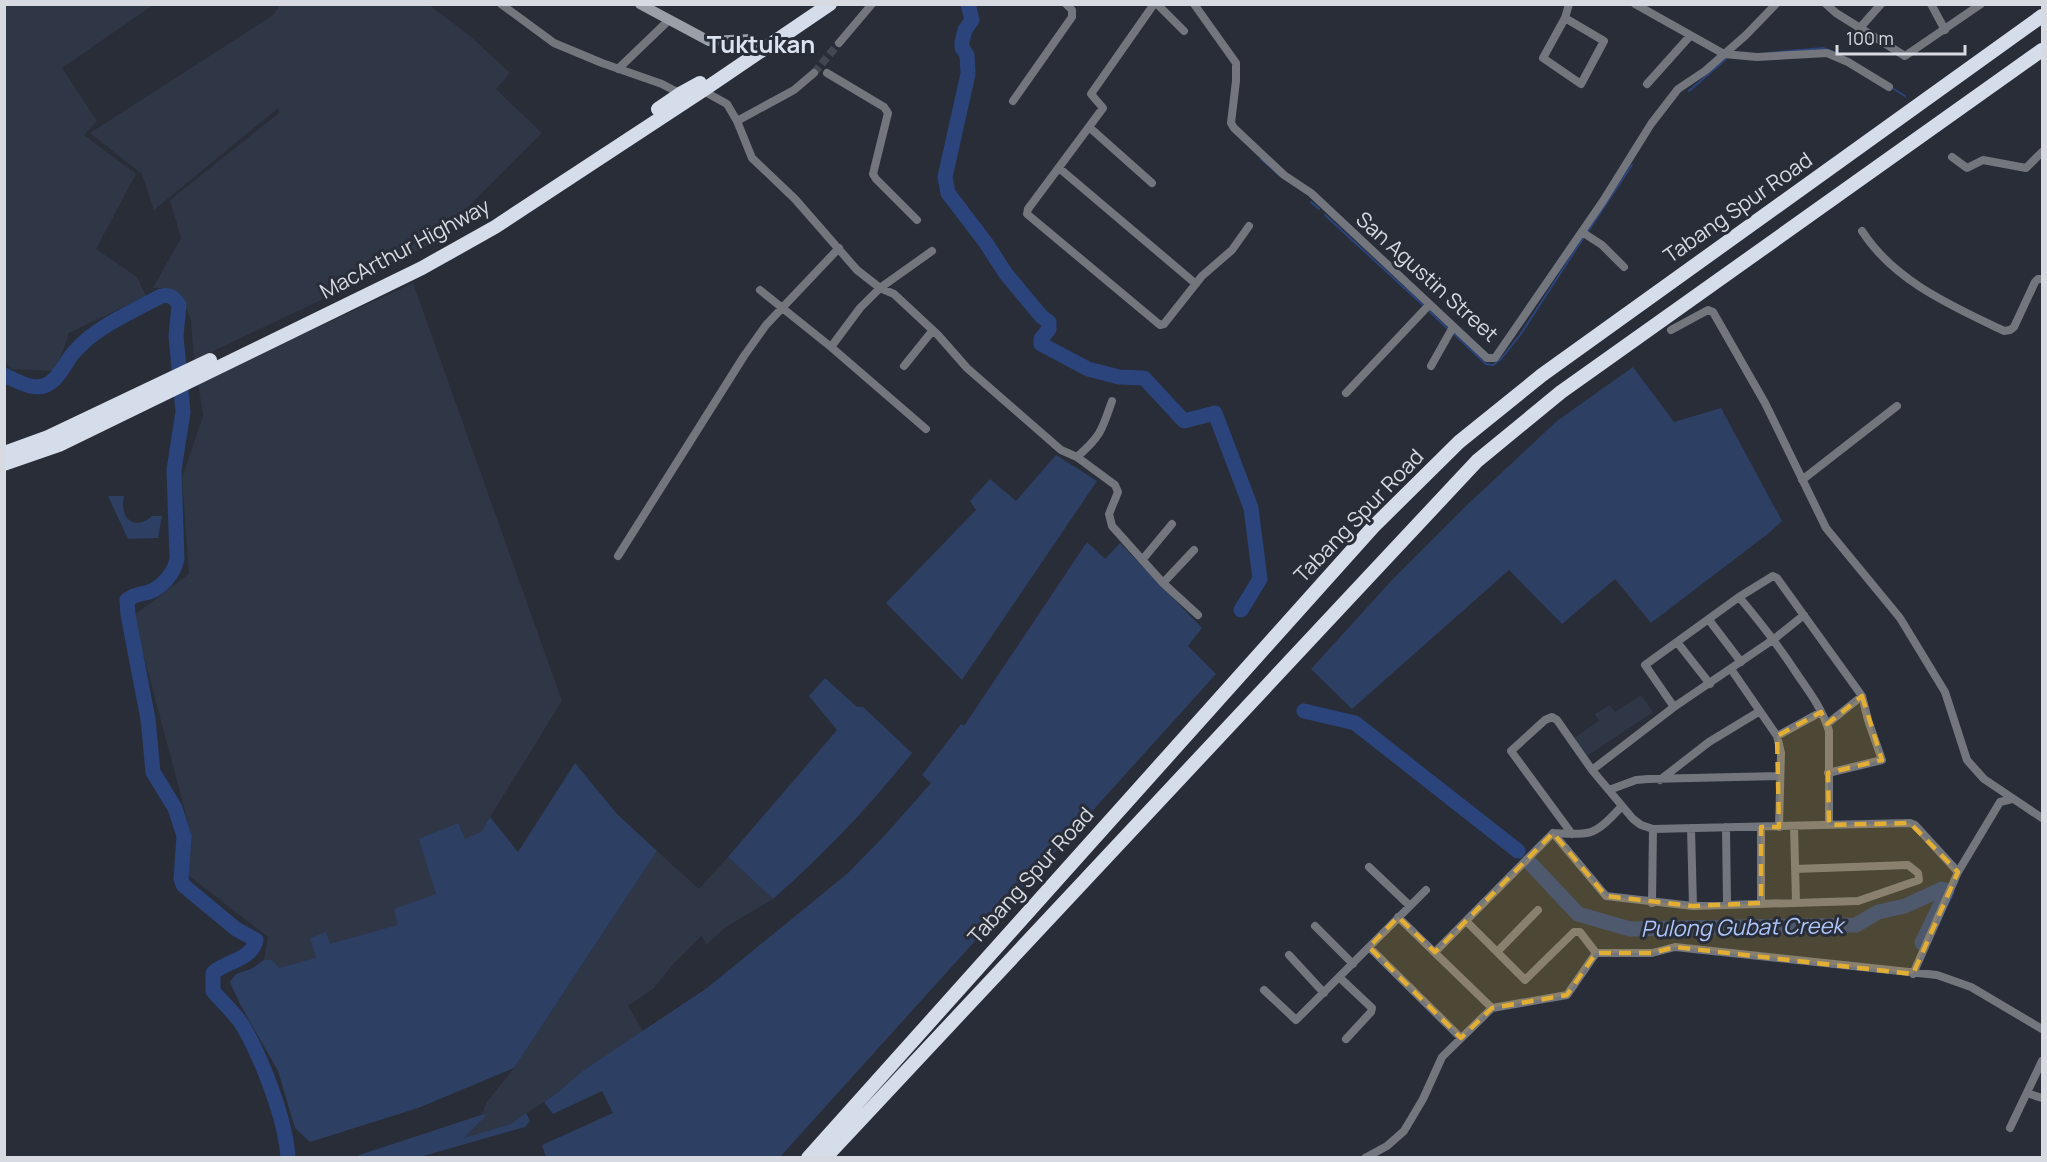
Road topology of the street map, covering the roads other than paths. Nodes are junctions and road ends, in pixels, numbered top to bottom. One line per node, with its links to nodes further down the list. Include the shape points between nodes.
1 (501, 4): 27 (street, via 554,43)
2 (640, 4): 18 (street)
3 (816, 4): 24 (highway, MacArthur Highway)
4 (830, 4): 24 (highway, MacArthur Highway)
5 (872, 4): 23 (street)
6 (1066, 4): 34 (street, via 1072,17)
7 (1155, 4): 21 (street); 36 (street, via 1091,94 1103,108)
8 (1194, 4): 52 (street, San Agustin Street, via 1236,63 1231,123 1234,128 1284,175 1311,193)
9 (1569, 4): 17 (street)
10 (1635, 4): 22 (street)
11 (1776, 4): 26 (street, San Agustin Street)
12 (1826, 4): 19 (street)
13 (1881, 4): 19 (street)
14 (1931, 4): 20 (street)
15 (1981, 4): 20 (street)
16 (2043, 16): 138 (highway, Tabang Spur Road, via 1551,368 1459,442 1373,527)
17 (1565, 18): 17 (street, via 1604,41 1581,84 1543,58)
18 (669, 20): 24 (street, via 709,41 751,39); 27 (street)
19 (1859, 29): 20 (street, via 1905,56)
20 (1945, 30)
21 (1184, 31)
22 (1690, 36): 26 (street); 30 (street)
23 (839, 43)
24 (759, 47): 31 (highway, MacArthur Highway)
25 (2043, 50): 139 (highway, Tabang Spur Road, via 1561,392 1477,461)
26 (1724, 54): 32 (street, via 1757,57 1827,53); 44 (street, San Agustin Street, via 1678,89)
27 (618, 69): 33 (street, via 662,84)
28 (814, 73): 35 (street, via 794,90)
29 (827, 73): 41 (street, via 888,113 873,174)
30 (1647, 84)
31 (703, 86): 33 (highway, MacArthur Highway); 35 (street, via 727,104)
32 (1889, 87)
33 (683, 97): 60 (highway, MacArthur Highway, via 471,242)
34 (1013, 101)
35 (738, 121): 45 (street, via 752,158)
36 (1089, 127): 39 (street); 40 (street)
37 (2043, 152): 38 (street, via 2026,168 1983,160 1967,168)
38 (1952, 157)
39 (1059, 168): 49 (street); 49 (street, via 1027,214 1160,325)
40 (1152, 183)
41 (917, 220)
42 (1249, 226): 49 (street, via 1232,250)
43 (1862, 231): 48 (street, via 1878,253 1911,280 2004,331 2014,327 2035,282)
44 (1582, 232): 47 (street); 54 (street, San Agustin Street, via 1495,358 1487,358)
45 (838, 248): 50 (street); 53 (street)
46 (932, 251): 50 (street)
47 (1624, 267)
48 (2043, 279)
49 (1196, 284)
50 (880, 288): 55 (street, via 894,294); 57 (street)
51 (760, 290): 53 (street)
52 (1429, 305): 54 (street, San Agustin Street); 61 (street)
53 (783, 307): 57 (street); 71 (street, via 744,356)
54 (1453, 327): 59 (street)
55 (933, 330): 58 (street); 66 (street, via 967,368 1061,450)
56 (1671, 330): 68 (street, via 1708,310 1713,312 1765,403)
57 (831, 347): 64 (street)
58 (904, 366)
59 (1431, 366)
60 (176, 381): 65 (highway, MacArthur Highway); 67 (highway, MacArthur Highway, via 59,445)
61 (1346, 393)
62 (1112, 401): 66 (street, via 1100,434)
63 (1897, 406): 68 (street)
64 (926, 429)
65 (4, 453)
66 (1077, 457): 72 (street, via 1115,485 1118,492 1109,514 1112,526)
67 (4, 464)
68 (1802, 480): 94 (street, via 1826,528 1900,618 1928,662 1945,692 1967,760 1984,779)
69 (1172, 524): 72 (street)
70 (1194, 550): 73 (street)
71 (618, 556)
72 (1143, 559): 73 (street)
73 (1163, 582): 75 (street)
74 (1739, 597): 76 (street, via 1773,576); 77 (street); 78 (street)
75 (1198, 615)
76 (1804, 615): 78 (street); 83 (street)
77 (1709, 620): 79 (street); 80 (street)
78 (1774, 639): 80 (street); 86 (street)
79 (1677, 642): 82 (street); 84 (street, via 1645,665)
80 (1741, 662): 81 (street)
81 (1731, 669): 82 (street); 85 (street)
82 (1710, 684): 84 (street)
83 (1863, 696): 87 (street); 90 (street, via 1882,760)
84 (1674, 707): 89 (street)
85 (1760, 711): 88 (street); 92 (street, via 1709,742)
86 (1821, 712): 87 (street); 88 (street)
87 (1827, 724): 90 (street)
88 (1777, 736): 91 (street)
89 (1592, 770): 93 (street); 105 (street, via 1552,717 1511,751)
90 (1828, 773): 97 (street)
91 (1780, 776): 92 (street); 101 (street)
92 (1660, 780): 93 (street, via 1636,780)
93 (1609, 790): 95 (street)
94 (2012, 799): 96 (street); 108 (street, via 2000,802)
95 (1622, 806): 103 (street, via 1641,825); 105 (street, via 1592,833)
96 (2043, 818)
97 (1829, 825): 98 (street); 108 (street, via 1910,823)
98 (1794, 826): 101 (street); 107 (street)
99 (1726, 827): 100 (street); 102 (street); 113 (street)
100 (1761, 827): 101 (street); 112 (street)
101 (1779, 827)
102 (1691, 828): 103 (street); 115 (street)
103 (1653, 829): 111 (street)
104 (1553, 833): 105 (street); 111 (street, via 1606,896); 118 (street)
105 (1572, 834)
106 (1369, 867): 114 (street)
107 (1795, 869): 110 (street); 110 (street, via 1908,865 1918,873 1919,880 1858,901)
108 (1959, 872): 126 (street)
109 (1426, 890): 114 (street)
110 (1796, 902): 112 (street)
111 (1652, 903): 115 (street)
112 (1761, 903): 113 (street)
113 (1727, 904): 115 (street)
114 (1410, 906): 117 (street)
115 (1694, 906)
116 (1538, 910): 122 (street)
117 (1398, 917): 120 (street); 121 (street)
118 (1466, 921): 121 (street); 122 (street)
119 (1315, 926): 125 (street)
120 (1369, 947): 125 (street); 132 (street)
121 (1435, 952): 130 (street)
122 (1497, 952): 123 (street, via 1525,980 1574,932 1580,932)
123 (1596, 952): 126 (street, via 1652,953 1675,947); 130 (street, via 1568,995)
124 (1289, 956): 129 (street)
125 (1353, 964): 127 (street)
126 (1913, 974): 131 (street, via 1937,975 1971,987)
127 (1339, 977): 129 (street); 133 (street, via 1372,1008)
128 (1264, 990): 129 (street, via 1296,1020)
129 (1324, 993)
130 (1492, 1008): 132 (street)
131 (2043, 1029)
132 (1461, 1038): 140 (street, via 1442,1057 1404,1131)
133 (1346, 1039)
134 (2043, 1061): 135 (street)
135 (2027, 1093): 136 (street); 137 (street)
136 (2043, 1098)
137 (2010, 1128)
138 (808, 1158)
139 (825, 1158)
140 (1365, 1158)

